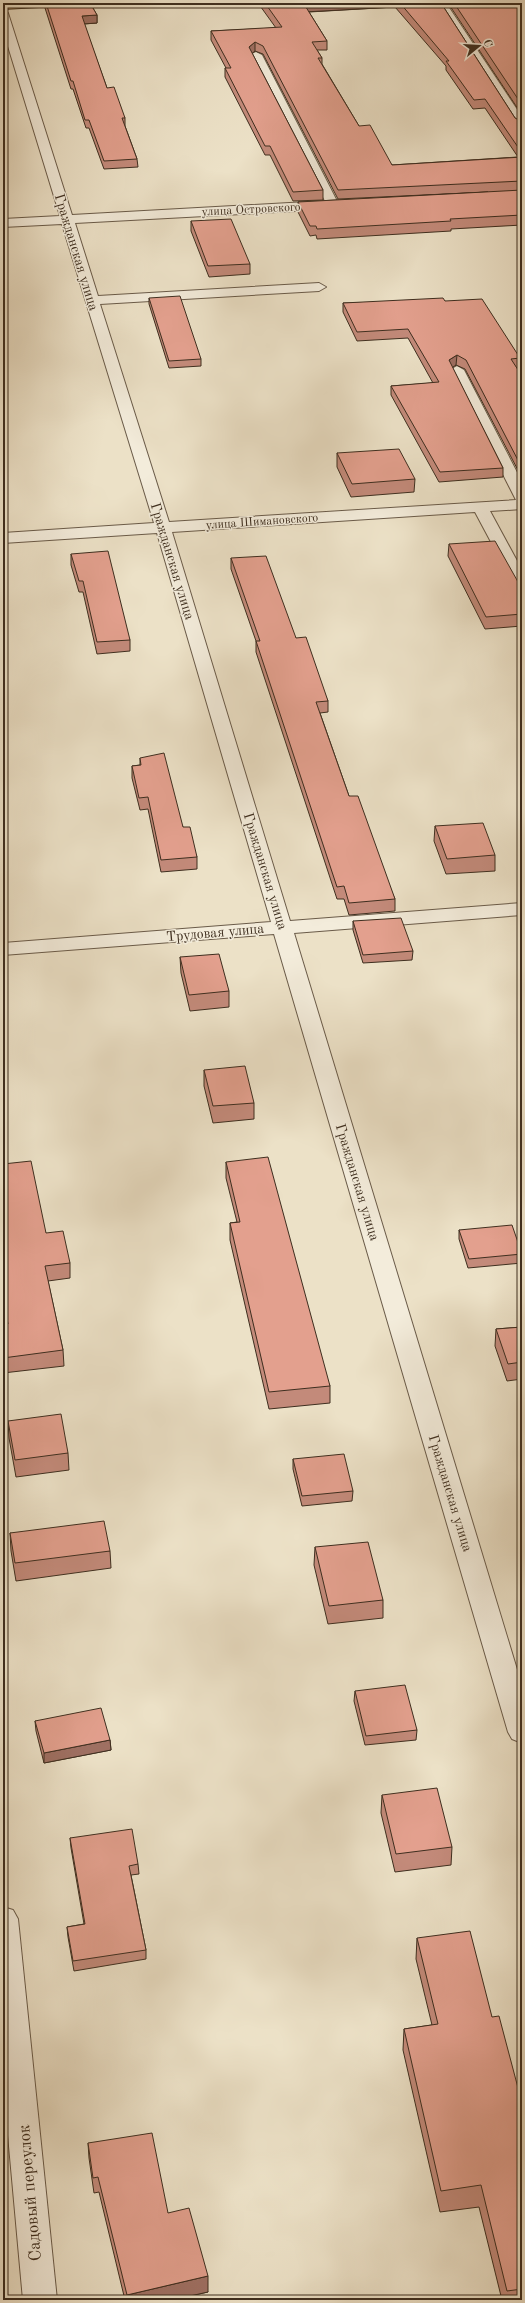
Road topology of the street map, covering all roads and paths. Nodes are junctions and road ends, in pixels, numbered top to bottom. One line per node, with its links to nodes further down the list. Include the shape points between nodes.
1 (57, 3): 3 (main road)
2 (440, 3): 6 (street)
3 (3, 6)
4 (3, 13): 9 (street, Гражданская улица)
5 (256, 55): 7 (street)
6 (522, 126)
7 (333, 204): 8 (street, улица Островского); 9 (street, улица Островского)
8 (349, 204)
9 (67, 219): 10 (street, улица Островского); 12 (street, Гражданская улица)
10 (3, 223)
11 (319, 287): 12 (street)
12 (93, 300): 17 (street, Гражданская улица)
13 (457, 370): 14 (street)
14 (522, 497)
15 (522, 504): 16 (street, улица Шимановского)
16 (480, 506): 17 (street, улица Шимановского); 19 (street)
17 (163, 527): 18 (street, улица Шимановского); 21 (street, Гражданская улица)
18 (3, 538)
19 (522, 585)
20 (522, 909): 21 (street, Трудовая улица)
21 (282, 926): 22 (street, Трудовая улица); 23 (street, Гражданская улица)
22 (3, 949)
23 (515, 1684): 24 (street, Гражданская улица)
24 (522, 1732)
25 (3, 1919): 26 (street, Садовый переулок)
26 (40, 2300)

